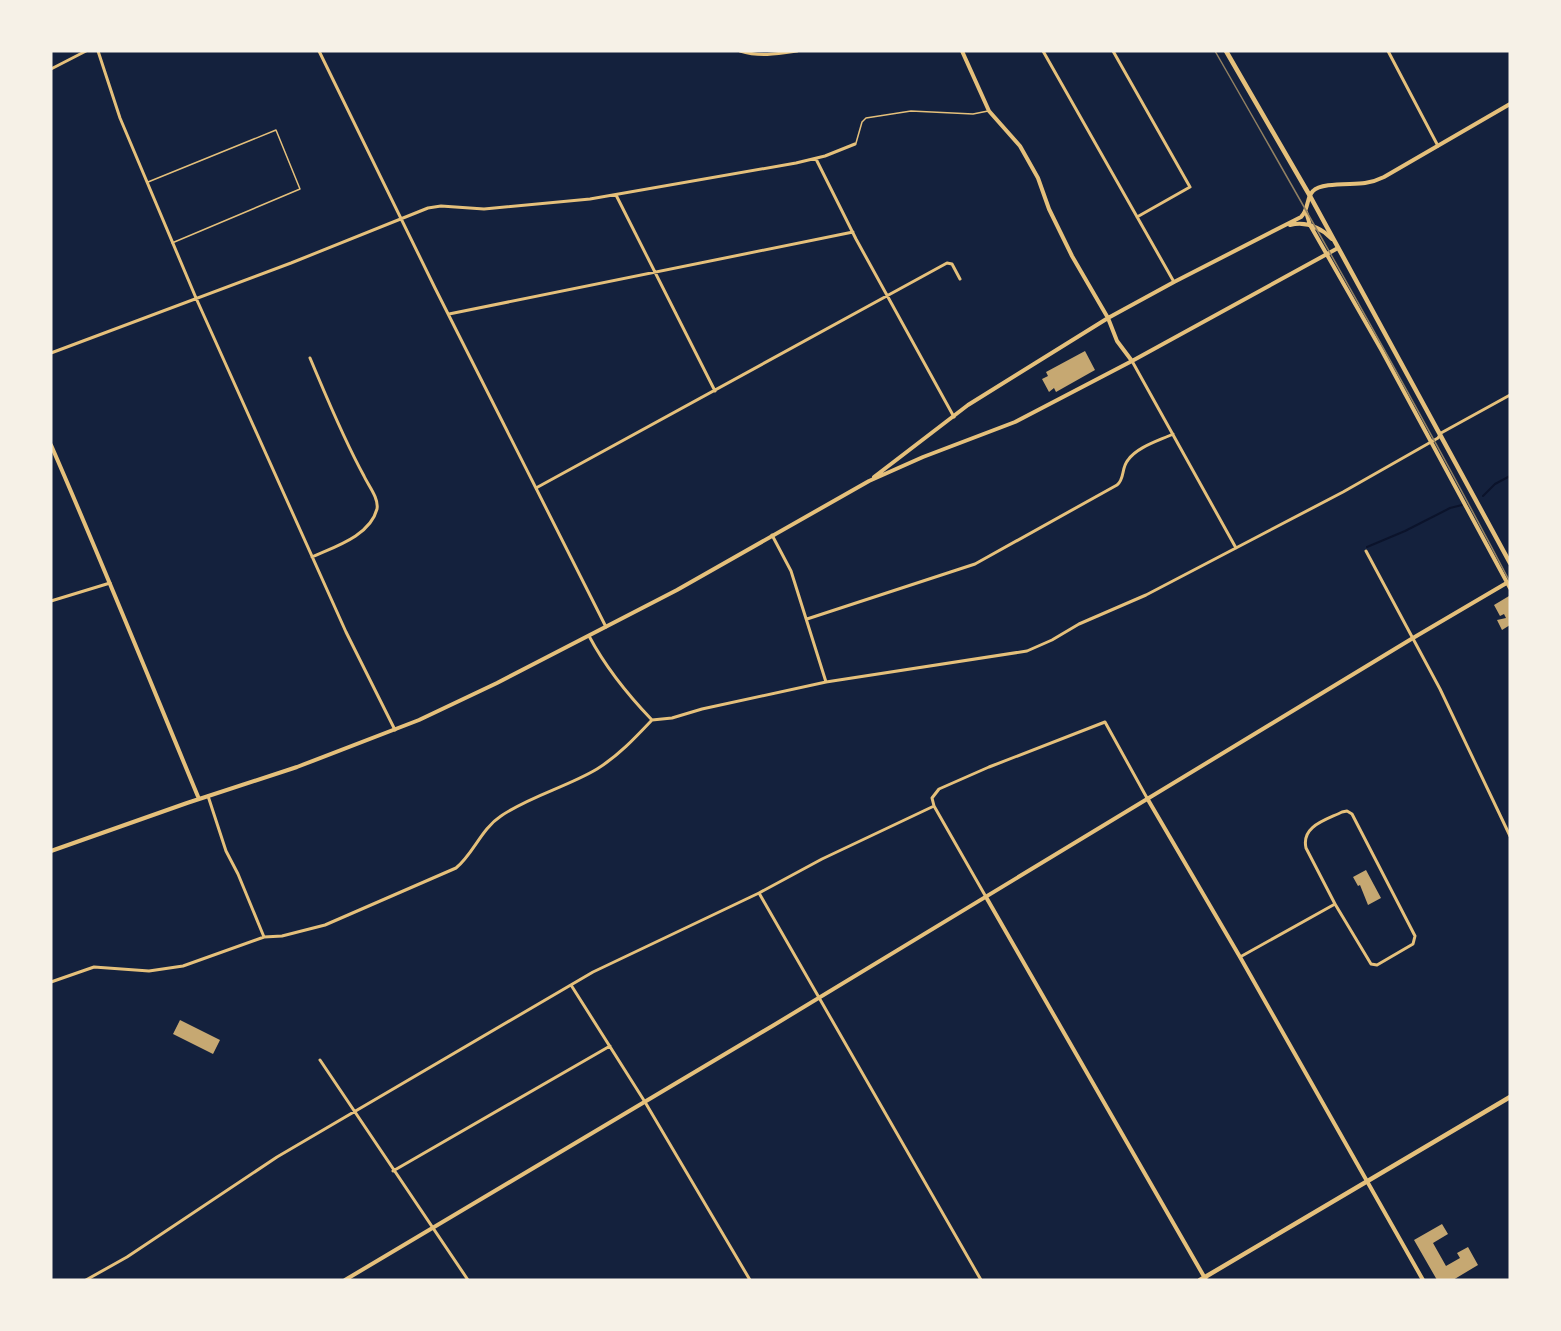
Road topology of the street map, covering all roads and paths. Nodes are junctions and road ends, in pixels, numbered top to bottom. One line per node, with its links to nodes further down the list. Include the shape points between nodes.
1 (86, 51): 11 (street)
2 (98, 51): 17 (street)
3 (319, 51): 22 (street)
4 (740, 51): 5 (street, via 757,55)
5 (797, 51)
6 (962, 51): 13 (street)
7 (1043, 51): 21 (street)
8 (1113, 51): 21 (street, via 1190,187)
9 (1226, 51): 19 (main road)
10 (1388, 51): 15 (street)
11 (51, 69)
12 (1510, 104): 15 (street)
13 (989, 111): 14 (lane, via 911,111 866,118); 36 (street, via 1020,146 1072,256)
14 (855, 144): 16 (street)
15 (1438, 146): 19 (street, via 1375,181 1318,187)
16 (816, 159): 18 (street); 25 (street)
17 (147, 182): 27 (street); 27 (lane, via 276,130 300,189)
18 (616, 195): 22 (street, via 484,209 435,206); 30 (street)
19 (1310, 196): 20 (street); 26 (main road)
20 (1306, 212): 23 (street); 24 (street)
21 (1137, 217): 32 (street)
22 (402, 218): 34 (street); 35 (street)
23 (1310, 225): 24 (street, via 1293,224); 26 (street); 29 (street)
24 (1278, 229): 32 (street)
25 (853, 232): 30 (street); 33 (street)
26 (1335, 242): 28 (main road)
27 (172, 243): 34 (street)
28 (1338, 248): 29 (street); 43 (main road)
29 (1326, 254): 39 (street); 45 (street)
30 (653, 272): 35 (street); 40 (street)
31 (960, 279): 33 (street, via 952,264 947,263)
32 (1174, 282): 36 (street)
33 (888, 296): 40 (street); 42 (street)
34 (196, 298): 37 (street); 52 (street)
35 (449, 314): 48 (street)
36 (1108, 318): 39 (street, via 1117,341); 42 (street)
37 (51, 353)
38 (310, 358): 52 (street, via 377,506 369,523 355,537)
39 (1132, 361): 44 (street); 47 (street, via 1015,423)
40 (715, 391): 48 (street)
41 (1510, 394): 43 (street)
42 (954, 417): 47 (street)
43 (1441, 433): 45 (street); 53 (main road)
44 (1173, 434): 50 (street); 58 (street, via 1134,453 1117,485 983,560)
45 (1431, 442): 50 (street); 54 (street)
46 (51, 445): 55 (street)
47 (869, 481): 49 (street)
48 (536, 488): 59 (street)
49 (772, 536): 58 (street, via 791,571); 59 (street)
50 (1236, 548): 62 (street, via 1027,651)
51 (1366, 551): 61 (street)
52 (312, 557): 64 (street)
53 (1510, 563)
54 (1508, 581): 56 (street); 61 (street)
55 (110, 582): 57 (street); 67 (street)
56 (1510, 588)
57 (51, 601)
58 (807, 619): 62 (street)
59 (606, 627): 60 (street)
60 (589, 636): 63 (street, via 620,685); 64 (street)
61 (1413, 638): 66 (street); 69 (street)
62 (826, 682): 63 (street)
63 (652, 720): 74 (street, via 619,753 596,769 498,817 456,868 325,925)
64 (395, 730): 65 (street)
65 (208, 796): 67 (street); 74 (street, via 226,851)
66 (1147, 798): 68 (street, via 1105,722 939,789 932,798); 72 (street); 75 (street)
67 (199, 799): 70 (street)
68 (934, 806): 71 (street); 72 (street)
69 (1510, 836)
70 (51, 851)
71 (759, 893): 77 (street); 78 (street)
72 (986, 897): 78 (street); 87 (street)
73 (1335, 904): 73 (street, via 1371,964 1377,965 1415,940 1352,813 1347,811 1309,830 1304,838 1305,848); 75 (street)
74 (264, 937): 76 (street, via 167,969 94,967)
75 (1240, 957): 85 (street)
76 (51, 982)
77 (571, 985): 79 (street); 83 (street)
78 (820, 997): 82 (street); 92 (street)
79 (610, 1046): 82 (street); 84 (street)
80 (320, 1060): 83 (street)
81 (1510, 1097): 85 (main road)
82 (645, 1102): 86 (street); 91 (street)
83 (354, 1111): 84 (street); 88 (street)
84 (393, 1171): 86 (street)
85 (1366, 1182): 87 (main road); 93 (street)
86 (434, 1228): 89 (street); 90 (street)
87 (1204, 1279)
88 (86, 1280)
89 (345, 1280)
90 (468, 1280)
91 (750, 1280)
92 (981, 1280)
93 (1423, 1280)

